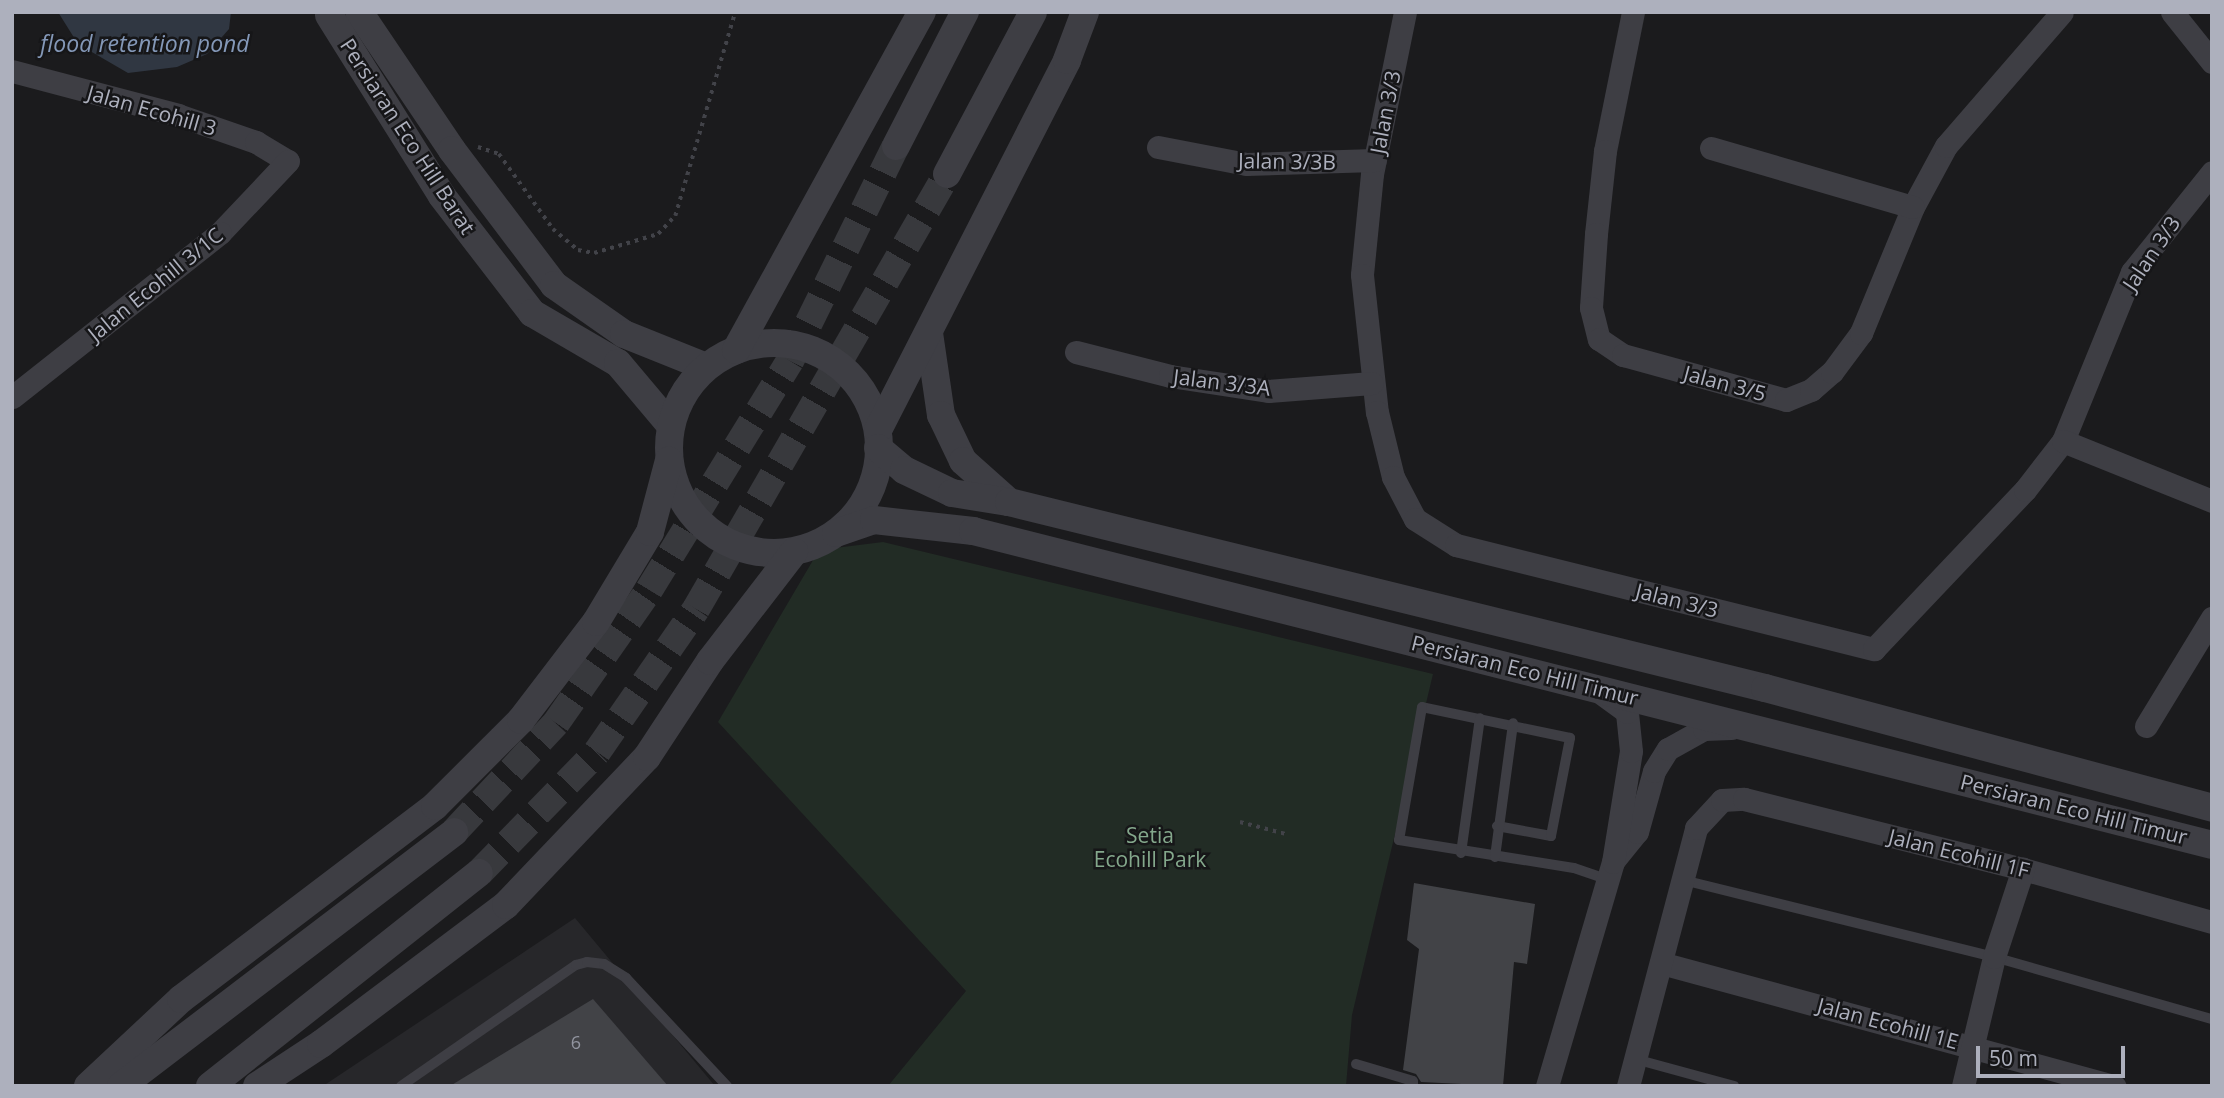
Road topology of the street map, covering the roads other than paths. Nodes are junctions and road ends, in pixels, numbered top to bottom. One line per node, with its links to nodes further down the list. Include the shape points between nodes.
1 (359, 12): 24 (street, Persiaran Eco Hill Barat, via 452,150 554,285 624,334)
2 (922, 12): 22 (street)
3 (965, 12): 13 (street)
4 (1033, 12): 19 (street)
5 (1085, 12): 21 (street, via 1067,60)
6 (1405, 12): 16 (street, Jalan 3/3)
7 (1633, 12): 20 (street, Jalan 3/5, via 1605,151 1591,308 1599,339 1623,355 1786,400 1811,390 1832,372 1861,333)
8 (2062, 12): 20 (street, Jalan 3/5, via 1946,146)
9 (2172, 12): 11 (street)
10 (329, 13): 27 (street, Persiaran Eco Hill Barat, via 442,196 532,313 618,363)
11 (2212, 62)
12 (12, 71): 17 (street, Jalan Ecohill 3, via 188,118 256,142)
13 (896, 146)
14 (1158, 147): 16 (street, Jalan 3/3B, via 1246,164)
15 (1711, 148): 20 (street)
16 (1375, 160): 25 (street, Jalan 3/3, via 1362,275)
17 (288, 161): 26 (street, Jalan Ecohill 3/1C, via 220,233)
18 (2212, 172): 29 (street, Jalan 3/3, via 2132,272)
19 (947, 174)
20 (1913, 207)
21 (929, 333): 28 (street); 32 (street, via 941,415 963,461)
22 (736, 350): 24 (street); 28 (street, via 771,343 807,349 833,361 854,380)
23 (1076, 352): 25 (street, Jalan 3/3A, via 1170,376 1268,391)
24 (706, 367): 27 (street, via 683,394)
25 (1372, 383): 29 (street, Jalan 3/3, via 1393,477 1415,519 1456,545 1874,649 2025,490)
26 (12, 397)
27 (671, 426): 30 (street)
28 (878, 439): 32 (street, Persiaran Eco Hill Timur, via 904,470 952,493); 33 (street, via 872,488 857,513)
29 (2063, 441): 31 (street)
30 (669, 460): 34 (street, via 679,494 699,522 721,539 746,549); 58 (street, via 650,532 596,622 520,720 435,806 181,999)
31 (2212, 501)
32 (1009, 502): 41 (street, Persiaran Eco Hill Timur, via 1765,688)
33 (836, 533): 34 (street); 36 (street, Persiaran Eco Hill Timur, via 874,520 973,531)
34 (794, 552): 61 (street, via 710,661 647,757 506,905 321,1044)
35 (2212, 618): 39 (street)
36 (1585, 686): 40 (street, Persiaran Eco Hill Timur); 48 (street, via 1627,712 1631,731)
37 (1479, 718): 38 (lane); 45 (lane); 45 (lane, via 1422,706 1399,839)
38 (1513, 723): 42 (lane); 42 (lane, via 1570,738 1551,836)
39 (2146, 726)
40 (1755, 727): 44 (street, Persiaran Eco Hill Timur); 48 (street, via 1703,729 1668,749 1654,771 1637,832)
41 (2212, 808)
42 (1497, 826): 46 (lane)
43 (454, 832): 59 (street)
44 (2212, 845)
45 (1461, 853): 46 (lane)
46 (1495, 857): 48 (lane)
47 (2023, 869): 50 (street, Jalan Ecohill 1F, via 1744,799 1722,800 1708,811 1696,828); 51 (street, Jalan Ecohill 1F); 52 (street)
48 (1609, 870): 65 (street)
49 (479, 873): 60 (street)
50 (1683, 880): 52 (lane); 53 (street)
51 (2212, 922)
52 (1994, 957): 54 (lane); 55 (street)
53 (1661, 963): 55 (street, Jalan Ecohill 1E); 56 (street)
54 (2212, 1019)
55 (1973, 1046): 68 (street); 69 (street, Jalan Ecohill 1E)
56 (1635, 1059): 66 (street); 67 (lane)
57 (1356, 1064): 64 (lane, via 1413,1081)
58 (88, 1086)
59 (121, 1086)
60 (210, 1086)
61 (257, 1086)
62 (401, 1086): 63 (lane, via 576,965 587,962 604,964 626,978)
63 (727, 1086)
64 (1413, 1086)
65 (1547, 1086)
66 (1628, 1086)
67 (1734, 1086)
68 (1964, 1086)
69 (2115, 1086)

